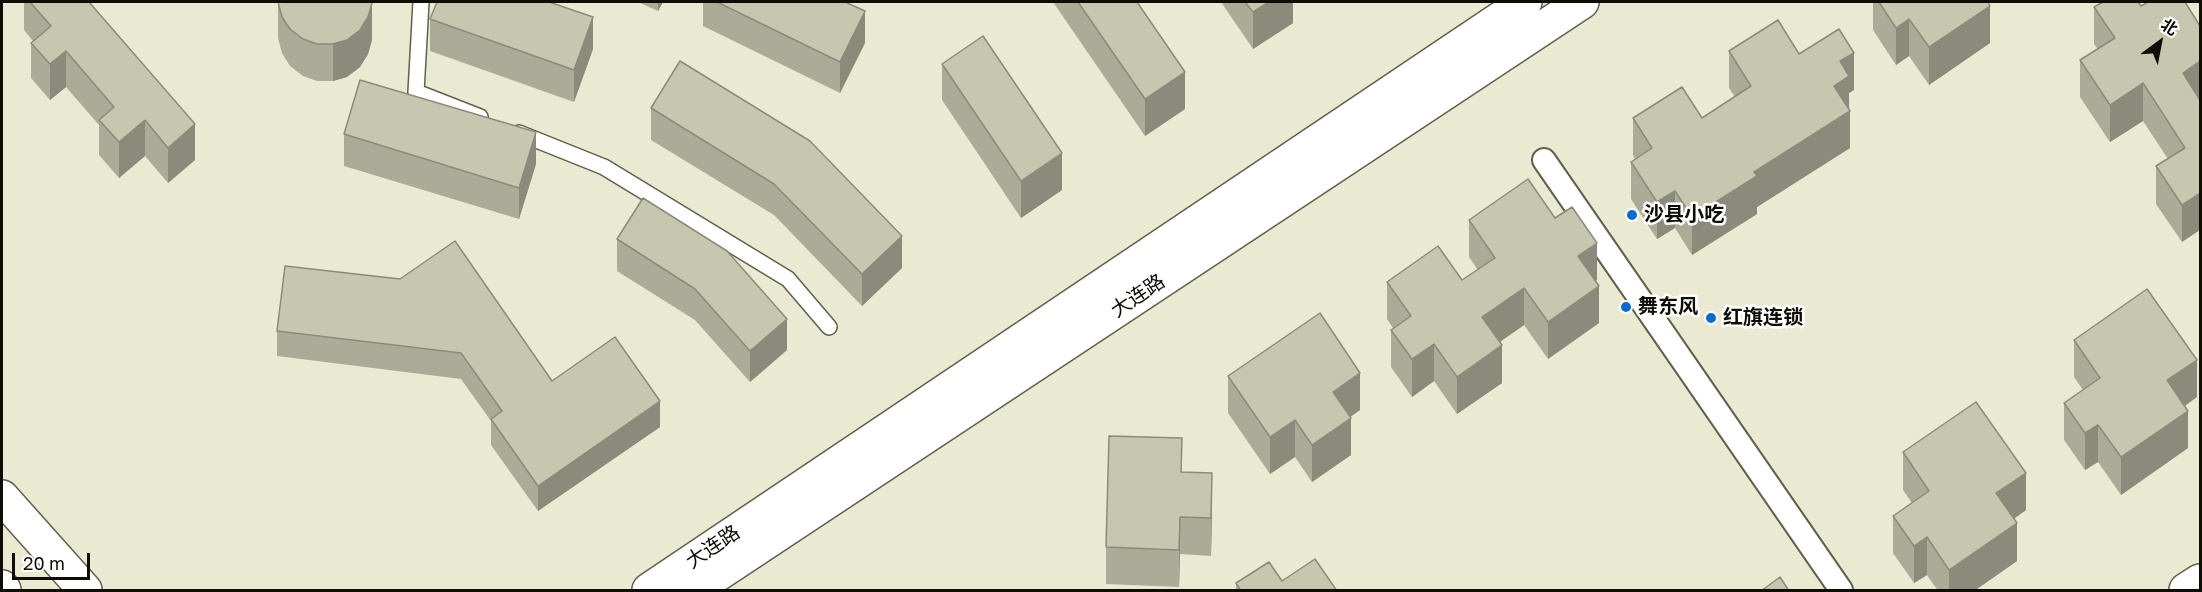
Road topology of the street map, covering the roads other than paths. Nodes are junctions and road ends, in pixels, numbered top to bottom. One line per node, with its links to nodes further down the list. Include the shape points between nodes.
1 (421, 2): 5 (lane, via 416,92 604,167 788,279)
2 (1525, 2): 9 (main road, 大连路)
3 (1582, 2): 10 (main road, 大连路)
4 (1544, 160): 11 (street)
5 (829, 327)
6 (2, 497): 8 (main road)
7 (2200, 581): 12 (main road)
8 (85, 591)
9 (649, 591)
10 (694, 591)
11 (1841, 591)
12 (2186, 591)

